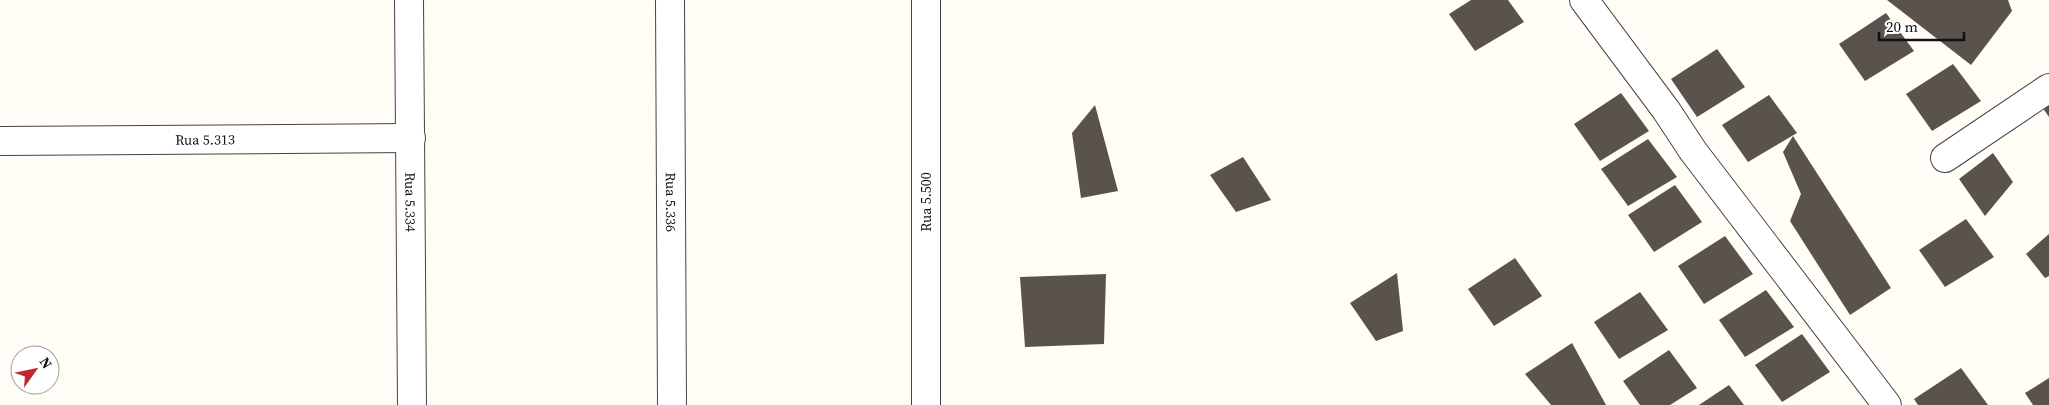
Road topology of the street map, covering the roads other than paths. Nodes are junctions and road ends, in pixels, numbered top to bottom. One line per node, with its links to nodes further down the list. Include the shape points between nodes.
1 (409, 0): 6 (street, Rua 5.334)
2 (670, 0): 10 (street, Rua 5.336)
3 (926, 0): 11 (street, Rua 5.500)
4 (1584, 0): 12 (street, via 1693,151)
5 (2049, 88): 8 (street)
6 (411, 138): 7 (street, Rua 5.313); 9 (street, Rua 5.334)
7 (0, 141)
8 (1945, 158)
9 (412, 405)
10 (672, 405)
11 (926, 405)
12 (1887, 405)

